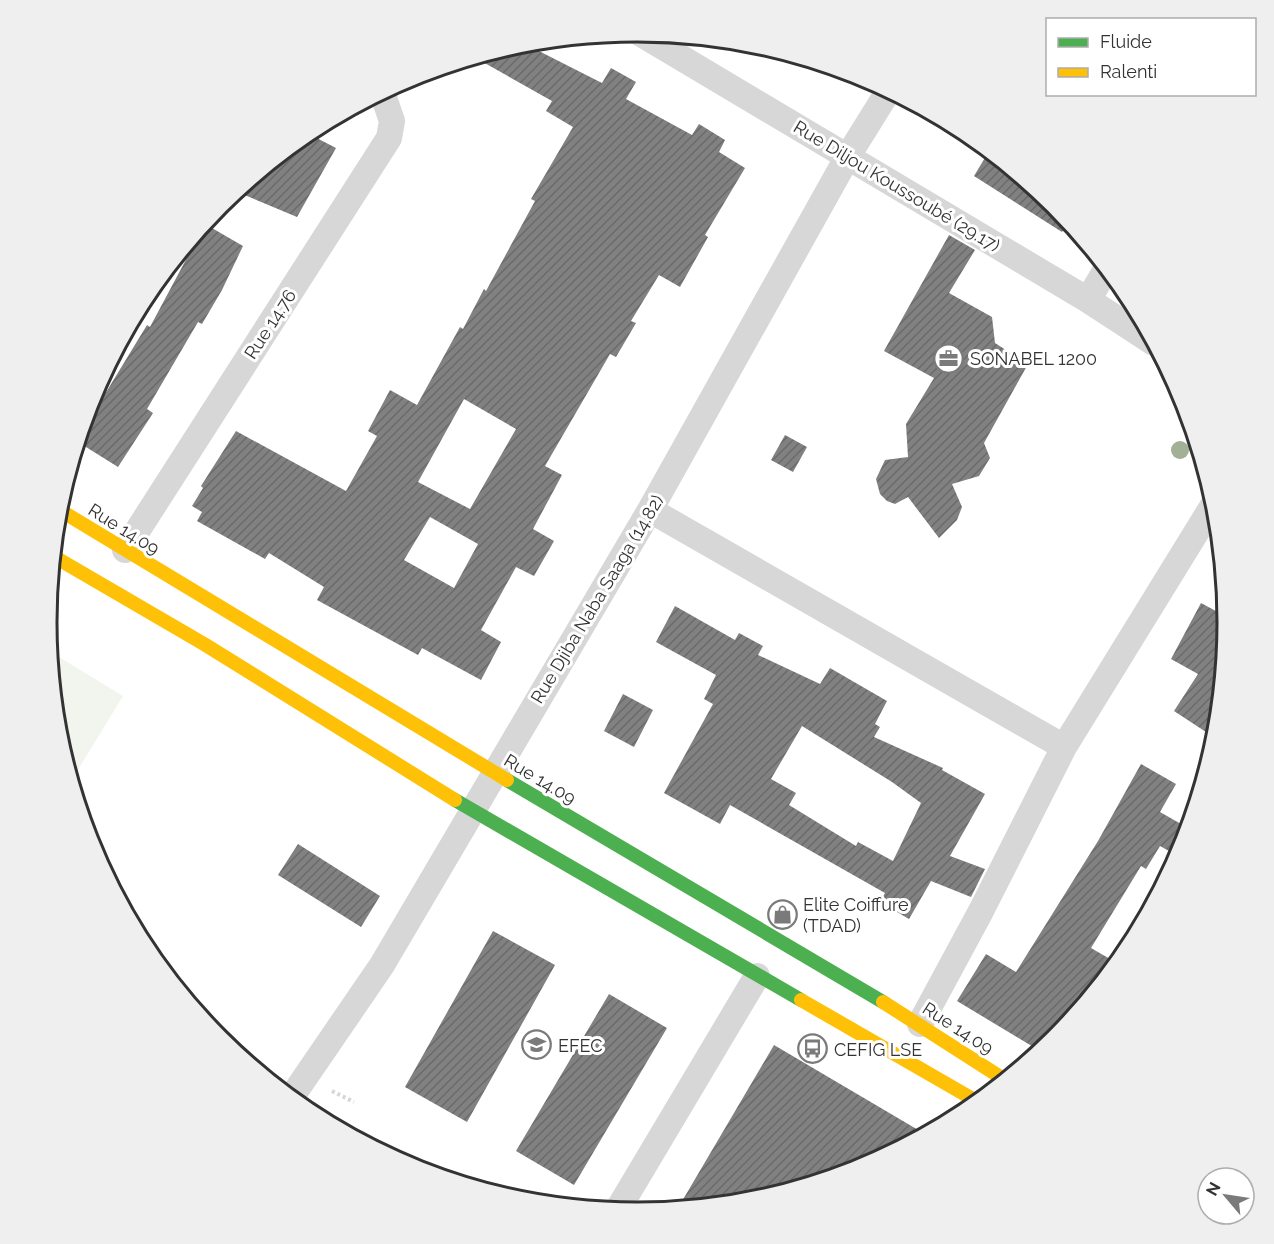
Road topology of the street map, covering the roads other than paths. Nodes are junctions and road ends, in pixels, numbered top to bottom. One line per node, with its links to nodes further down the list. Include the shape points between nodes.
1 (656, 42): 4 (street, Rue Diljou Koussoubé (29.17))
2 (884, 98): 4 (street, Rue Djiba Naba Saaga (14.82))
3 (385, 100): 11 (street, Rue 14.76, via 392,121 389,138)
4 (848, 156): 6 (street, Rue Diljou Koussoubé (29.17)); 8 (street, Rue Djiba Naba Saaga (14.82))
5 (1102, 276): 6 (street)
6 (1088, 300): 7 (street, Rue Diljou Koussoubé (29.17))
7 (1140, 334)
8 (650, 510): 13 (street); 14 (street, Rue Djiba Naba Saaga (14.82))
9 (67, 515): 11 (street, Rue 14.09)
10 (1207, 515): 13 (street)
11 (125, 550): 14 (street, Rue 14.09)
12 (61, 559): 15 (street)
13 (1064, 747): 17 (street)
14 (494, 773): 15 (street, Rue Djiba Naba Saaga (14.82)); 17 (street, Rue 14.09)
15 (471, 810): 16 (street); 19 (street, Rue Djiba Naba Saaga (14.82), via 382,965)
16 (757, 976): 20 (street); 21 (street)
17 (920, 1024): 18 (street, Rue 14.09)
18 (998, 1075)
19 (296, 1091)
20 (969, 1097)
21 (623, 1202)

